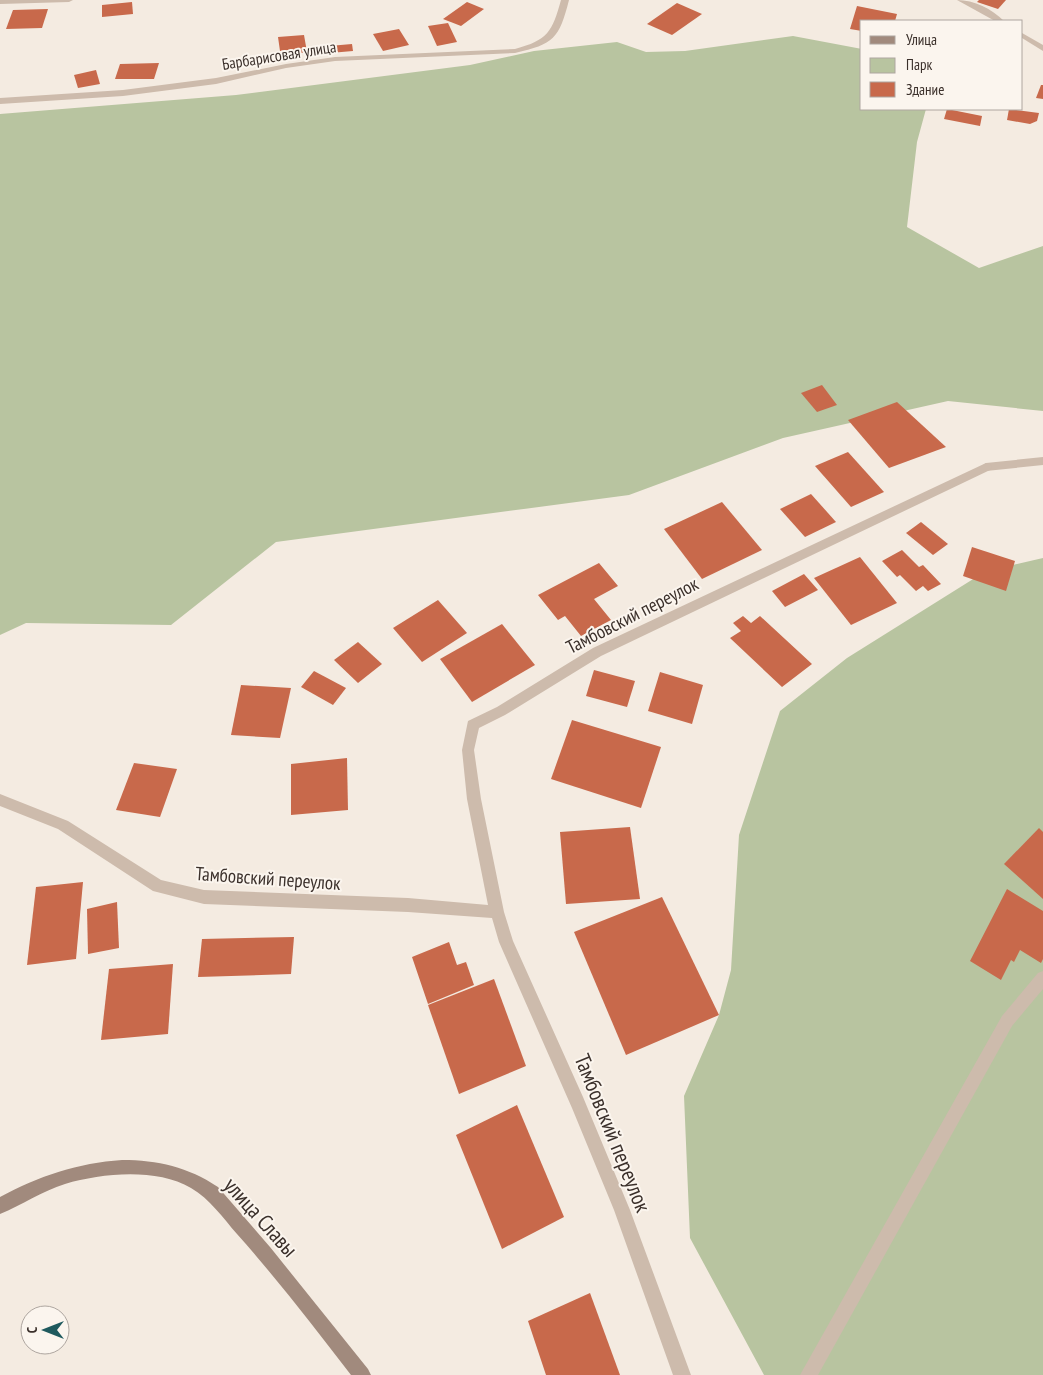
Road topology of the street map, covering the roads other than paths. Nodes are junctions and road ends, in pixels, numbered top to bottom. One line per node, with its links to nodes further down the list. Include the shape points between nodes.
1 (68, 0): 4 (street)
2 (565, 0): 8 (street, Барбарисовая улица, via 552,38 538,46 515,51 335,59 216,81 123,93)
3 (961, 0): 5 (street)
4 (0, 2)
5 (998, 20)
6 (1023, 36): 7 (street)
7 (1043, 49)
8 (0, 100)
9 (1043, 461): 11 (street, Тамбовский переулок, via 986,467 597,652 501,711 472,725 468,750 474,799)
10 (0, 800): 11 (street, Тамбовский переулок, via 63,825 158,886 204,897)
11 (497, 912): 15 (street, Тамбовский переулок, via 506,942 589,1128 667,1328)
12 (1043, 978): 16 (street, via 1007,1021)
13 (0, 1206): 14 (street, улица Славы, via 29,1190 98,1169 151,1169 191,1180 211,1193 261,1248)
14 (362, 1375)
15 (682, 1375)
16 (809, 1375)

